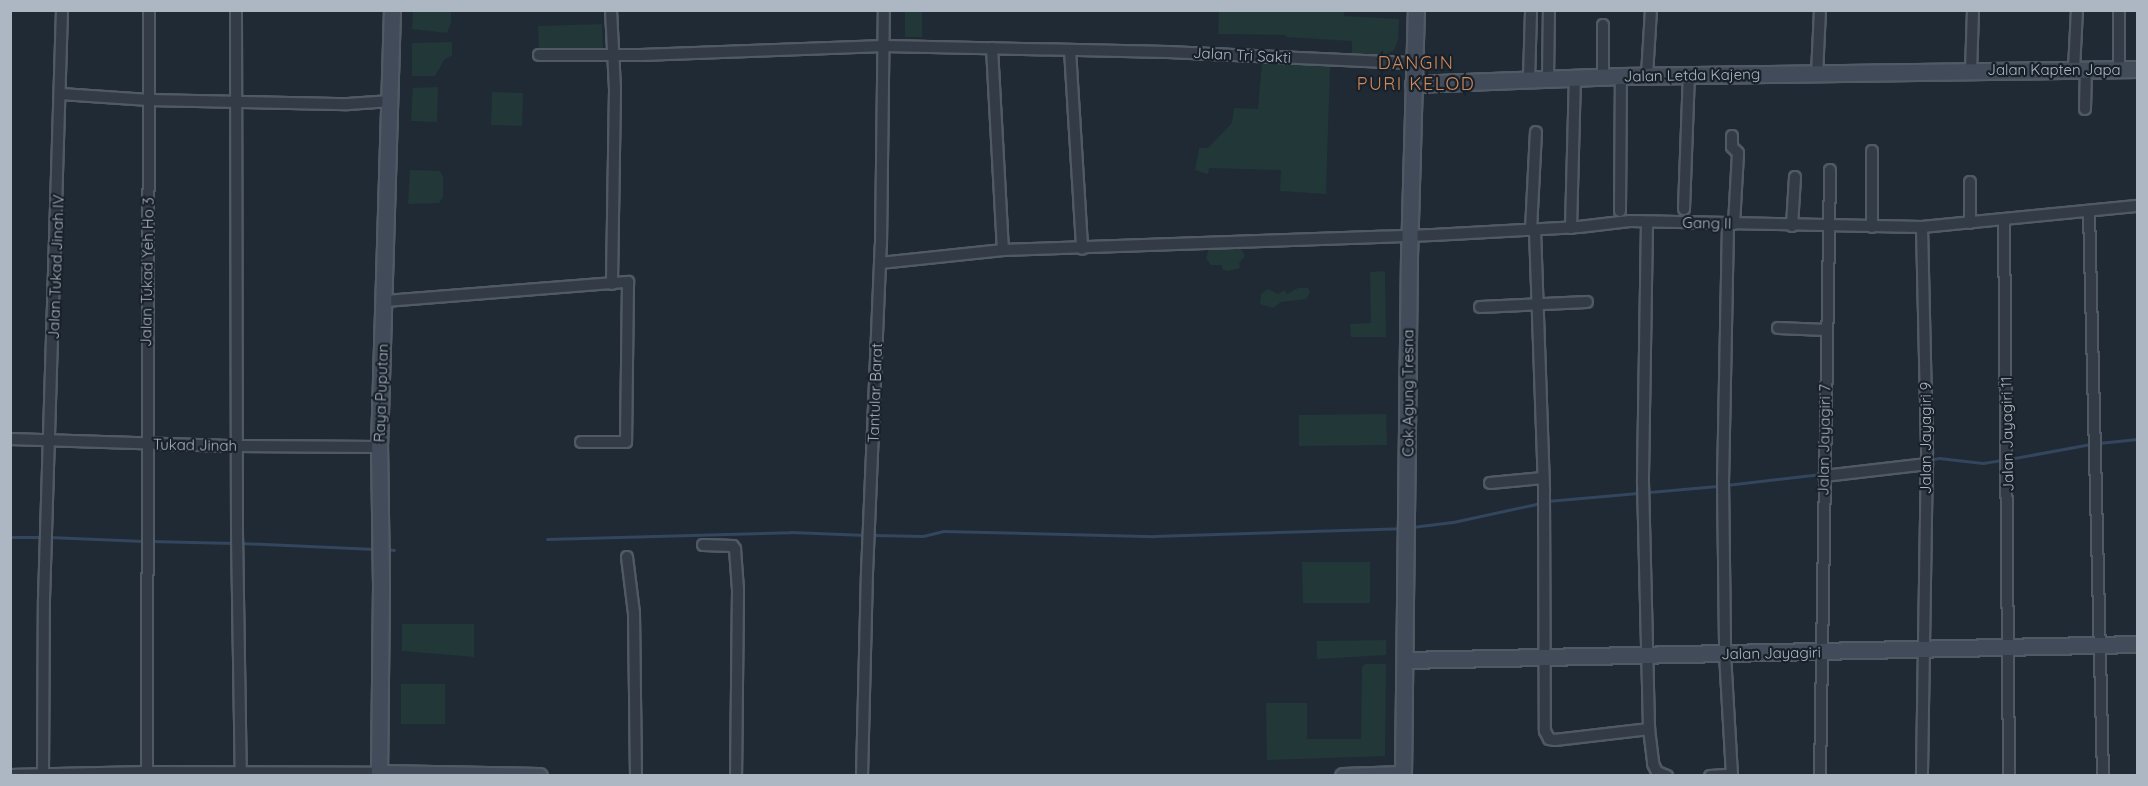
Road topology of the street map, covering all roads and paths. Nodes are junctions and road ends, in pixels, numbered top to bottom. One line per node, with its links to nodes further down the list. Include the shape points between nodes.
1 (62, 10): 35 (street, Jalan Tukad Jinah IV)
2 (149, 10): 36 (street, Jalan Tukad Yeh Ho 3)
3 (236, 10): 37 (street)
4 (392, 10): 38 (street, Raya Puputan)
5 (611, 10): 20 (street)
6 (884, 10): 16 (street, Tantular Barat)
7 (1416, 10): 21 (street, Cok Agung Tresna)
8 (1531, 10): 33 (street)
9 (1549, 10): 31 (street)
10 (1651, 10): 28 (street)
11 (1820, 10): 26 (street)
12 (1973, 10): 25 (street)
13 (2077, 10): 22 (street)
14 (2119, 10): 23 (street)
15 (1603, 25): 30 (street)
16 (884, 46): 17 (street, Jalan Tri Sakti); 20 (street, Jalan Tri Sakti); 63 (street, Tantular Barat)
17 (992, 48): 18 (street, Jalan Tri Sakti); 62 (street)
18 (1070, 50): 21 (street, Jalan Tri Sakti); 61 (street)
19 (540, 55): 20 (street, Jalan Tri Sakti)
20 (615, 55): 64 (street)
21 (1414, 63): 34 (street, Cok Agung Tresna)
22 (2080, 69): 23 (street, Jalan Kapten Japa); 25 (street, Jalan Kapten Japa); 39 (street)
23 (2119, 69): 24 (street, Jalan Kapten Japa)
24 (2138, 69)
25 (1971, 71): 26 (street, Jalan Letda Kajeng)
26 (1817, 74): 29 (street, Jalan Letda Kajeng)
27 (1621, 75): 28 (street, Jalan Letda Kajeng); 30 (street, Jalan Letda Kajeng); 48 (street)
28 (1647, 75): 29 (street, Jalan Letda Kajeng)
29 (1689, 75): 47 (street)
30 (1603, 76): 32 (street, Jalan Letda Kajeng)
31 (1548, 78): 32 (street, Jalan Letda Kajeng); 33 (street, Jalan Letda Kajeng)
32 (1575, 78): 58 (street)
33 (1529, 79): 34 (street, Jalan Letda Kajeng)
34 (1413, 84): 60 (street, Cok Agung Tresna)
35 (61, 94): 36 (street); 72 (street, Jalan Tukad Jinah IV)
36 (149, 100): 37 (street); 74 (street, Jalan Tukad Yeh Ho 3)
37 (237, 101): 38 (street); 75 (street)
38 (391, 101): 65 (street, Raya Puputan)
39 (2085, 109)
40 (1536, 132): 59 (street)
41 (1732, 136): 53 (street, via 1732,147 1738,153)
42 (1872, 151): 56 (street)
43 (1830, 170): 55 (street, Jalan Jayagiri 7)
44 (1795, 177): 54 (street)
45 (1970, 182): 52 (street)
46 (2138, 206): 49 (street, Gang II)
47 (1684, 209)
48 (1620, 211)
49 (2090, 211): 50 (street, Gang II); 84 (street)
50 (2004, 220): 52 (street, Gang II); 85 (street, Jalan Jayagiri 11)
51 (1647, 222): 53 (street, Gang II); 58 (street, Gang II); 89 (street, via 1643,482)
52 (1970, 223): 57 (street, Gang II)
53 (1731, 224): 54 (street, Gang II); 88 (street, via 1723,479)
54 (1792, 226): 55 (street, Gang II)
55 (1829, 227): 56 (street, Gang II); 70 (street, Jalan Jayagiri 7)
56 (1872, 227): 57 (street, Gang II)
57 (1922, 227): 77 (street, Jalan Jayagiri 9)
58 (1571, 228): 59 (street, Gang II)
59 (1533, 230): 60 (street, Gang II); 67 (street)
60 (1410, 236): 61 (street, Gang II, via 1164,242); 91 (street, Cok Agung Tresna)
61 (1082, 249): 62 (street, Gang II)
62 (1003, 250): 63 (street, Gang II)
63 (880, 263): 104 (street, Tantular Barat)
64 (612, 284): 65 (street); 73 (street, via 628,282 626,442)
65 (384, 301): 76 (street, Raya Puputan)
66 (1587, 302): 67 (street)
67 (1539, 303): 68 (street); 79 (street)
68 (1480, 307)
69 (1778, 328): 70 (street)
70 (1826, 330): 78 (street, Jalan Jayagiri 7)
71 (10, 439): 72 (street, Tukad Jinah)
72 (50, 441): 74 (street, Tukad Jinah); 98 (street, Jalan Tukad Jinah IV)
73 (581, 442)
74 (146, 444): 75 (street, Tukad Jinah); 93 (street, Jalan Tukad Yeh Ho 3)
75 (237, 446): 76 (street, Tukad Jinah); 94 (street)
76 (379, 447): 95 (street, Raya Puputan)
77 (1927, 461): 78 (street); 86 (street, Jalan Jayagiri 9)
78 (1824, 476): 87 (street, Jalan Jayagiri 7)
79 (1544, 478): 80 (street); 90 (street)
80 (1490, 483)
81 (703, 545): 99 (street, via 733,546 738,590)
82 (627, 557): 103 (street, via 634,613)
83 (2138, 644): 84 (street, Jalan Jayagiri)
84 (2100, 646): 85 (street, Jalan Jayagiri); 110 (street)
85 (2007, 648): 86 (street, Jalan Jayagiri); 109 (street, Jalan Jayagiri 11)
86 (1925, 650): 87 (street, Jalan Jayagiri); 108 (street, Jalan Jayagiri 9)
87 (1820, 652): 88 (street, Jalan Jayagiri); 107 (street, Jalan Jayagiri 7)
88 (1725, 654): 89 (street, Jalan Jayagiri); 101 (street)
89 (1647, 656): 90 (street, Jalan Jayagiri); 92 (street)
90 (1544, 658): 91 (street, Jalan Jayagiri); 92 (street, via 1545,731 1549,739)
91 (1405, 660): 100 (street, Cok Agung Tresna)
92 (1649, 729): 96 (street, via 1653,764)
93 (147, 772): 94 (street); 98 (street)
94 (241, 774): 95 (street)
95 (379, 774): 102 (street)
96 (1662, 774)
97 (10, 775): 98 (street)
98 (43, 775)
99 (736, 775)
100 (1403, 775): 105 (street)
101 (1732, 775): 106 (street)
102 (539, 776)
103 (636, 776)
104 (862, 776)
105 (1343, 776)
106 (1710, 776)
107 (1820, 776)
108 (1922, 776)
109 (2009, 776)
110 (2103, 776)

